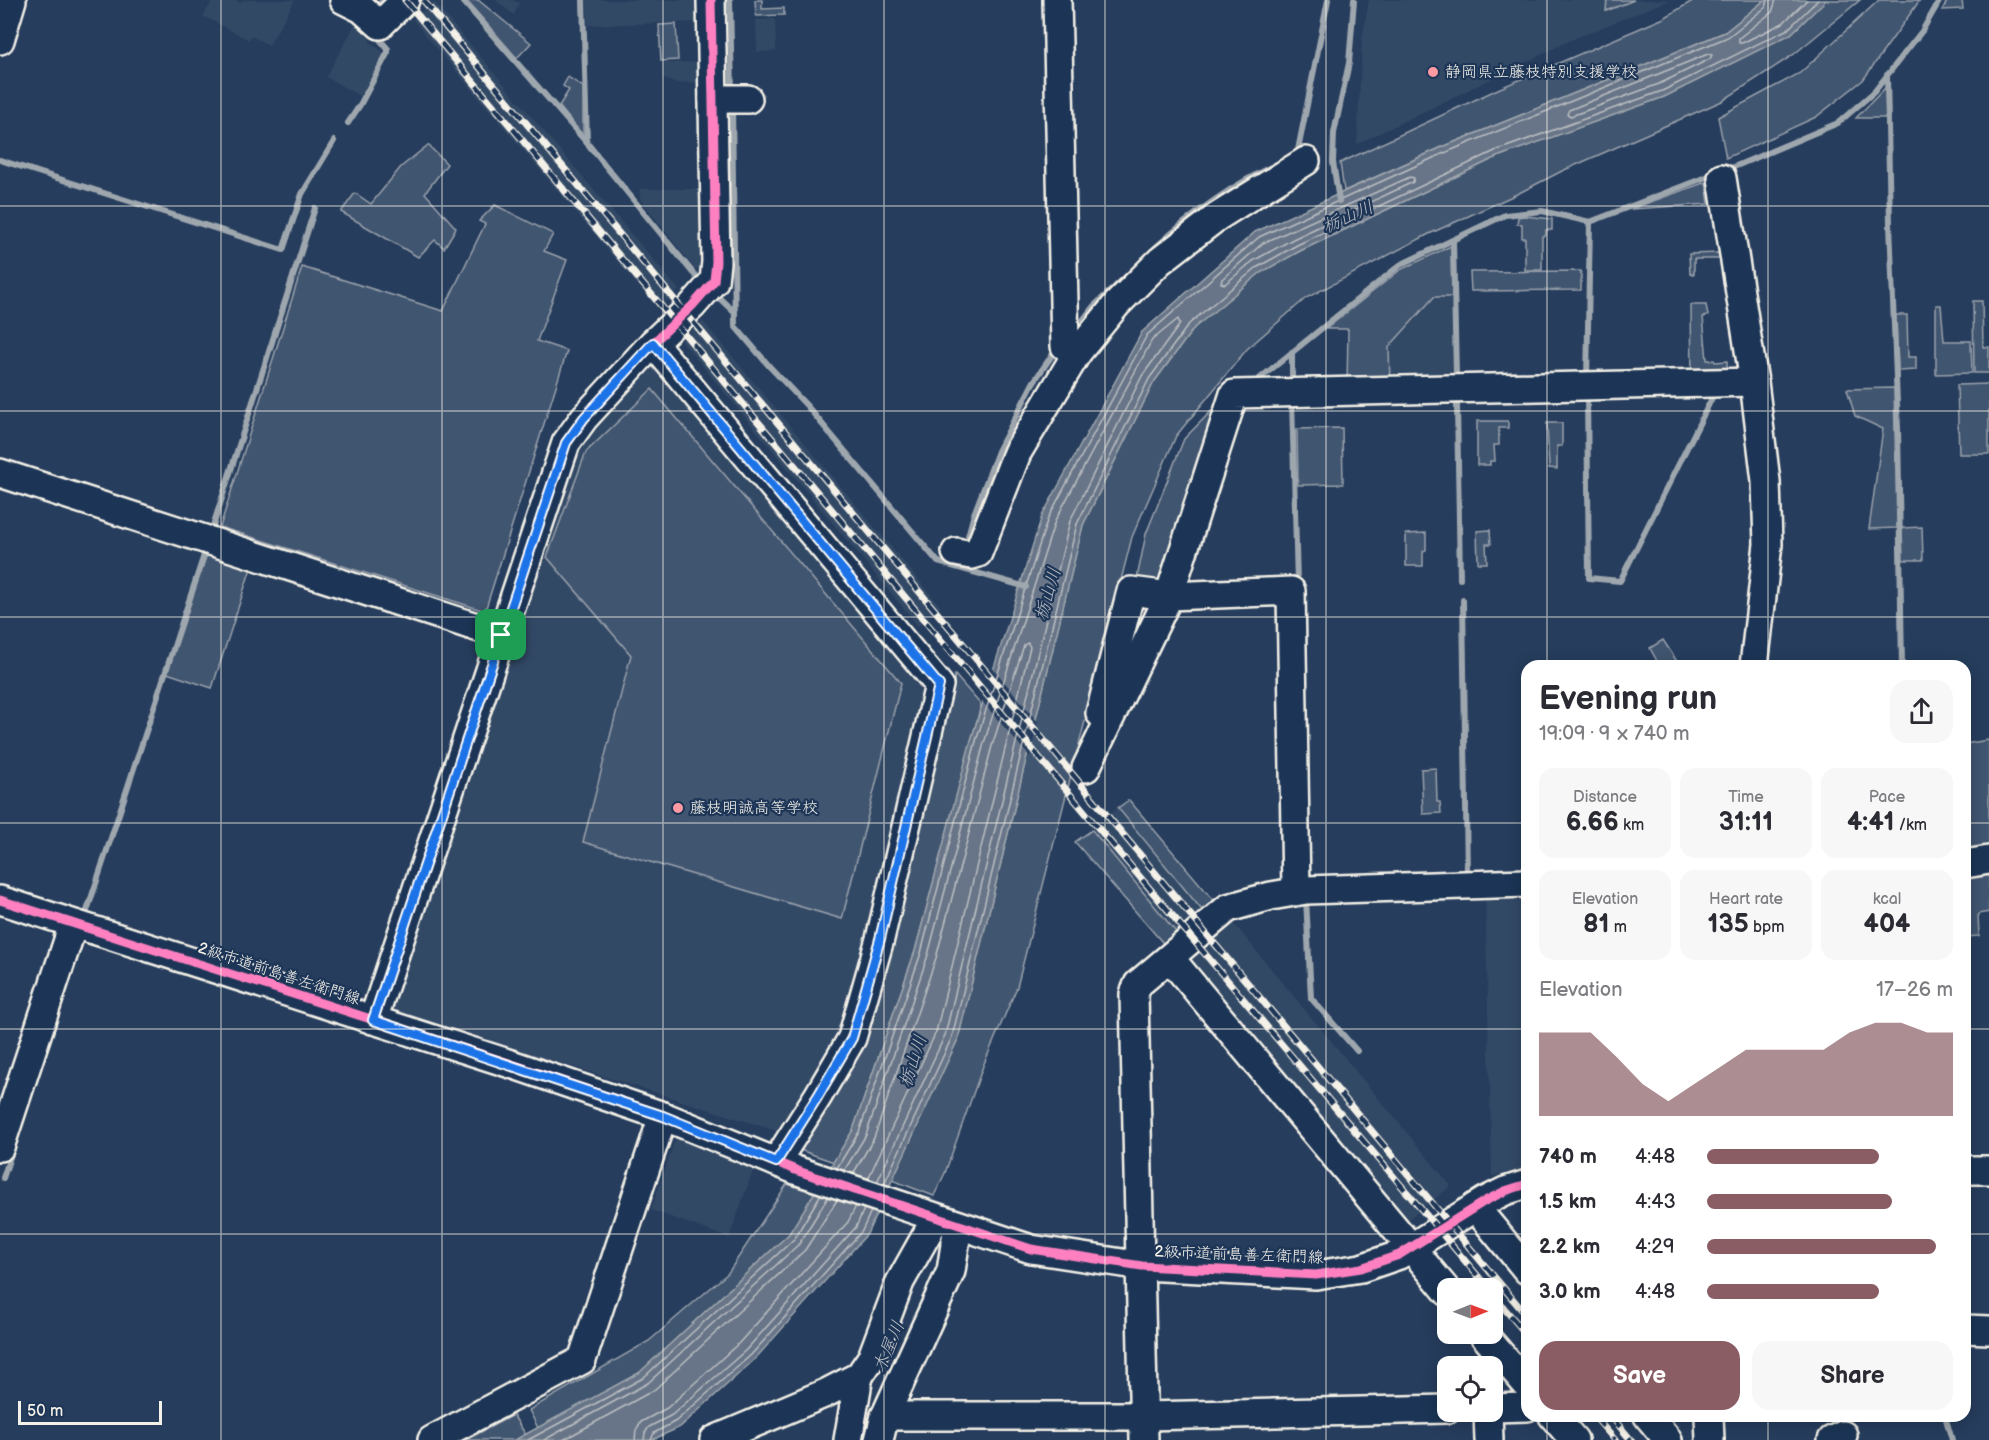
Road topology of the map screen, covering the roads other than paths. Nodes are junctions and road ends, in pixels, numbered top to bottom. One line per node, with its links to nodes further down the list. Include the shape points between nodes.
1 (12, 0): 6 (street)
2 (344, 0): 3 (street, via 380,24)
3 (405, 0)
4 (711, 0): 10 (street, via 734,99 710,286)
5 (1057, 0): 9 (street)
6 (0, 40)
7 (1306, 161): 9 (street, via 1217,217 1160,261 1117,304)
8 (1722, 178): 11 (street)
9 (1069, 342): 13 (street, via 1017,453 978,553)
10 (653, 343): 15 (street, via 566,443); 27 (street, via 939,685 880,939 852,1038 818,1096)
11 (1748, 382): 14 (street, via 1234,394); 16 (street, via 1766,481 1768,544)
12 (0, 473): 15 (street)
13 (964, 553)
14 (1169, 596): 14 (street, via 1131,591 1086,768 1164,607); 20 (street, via 1291,591)
15 (501, 635): 24 (street)
16 (1755, 660)
17 (1989, 860): 18 (street)
18 (1971, 863)
19 (1521, 883): 20 (street)
20 (1296, 891): 23 (street, via 1228,908)
21 (0, 900): 22 (street, 2級市道前島善左衛門線)
22 (73, 925): 24 (street, 2級市道前島善左衛門線); 26 (street)
23 (1170, 958): 33 (street); 35 (street, via 1138,984 1134,994)
24 (373, 1020): 25 (street, 2級市道前島善左衛門線)
25 (663, 1116): 27 (street, 2級市道前島善左衛門線); 51 (street, via 582,1360)
26 (2, 1136)
27 (787, 1166): 32 (street, 2級市道前島善左衛門線)
28 (1971, 1170): 29 (street)
29 (1989, 1170)
30 (1521, 1186): 31 (street, 2級市道前島善左衛門線)
31 (1475, 1207): 33 (street, 2級市道前島善左衛門線); 34 (street)
32 (938, 1219): 35 (street, 2級市道前島善左衛門線, via 1031,1249); 40 (street, via 900,1282 872,1358); 49 (street, via 951,1271)
33 (1411, 1248): 35 (street, 2級市道前島善左衛門線, via 1361,1268 1316,1275); 36 (street)
34 (1521, 1263)
35 (1142, 1266): 50 (street)
36 (1437, 1279)
37 (1971, 1329): 38 (street)
38 (1989, 1330)
39 (1492, 1344): 41 (street)
40 (859, 1376): 52 (street); 53 (street)
41 (1521, 1378)
42 (1521, 1407): 43 (street)
43 (1503, 1408)
44 (1437, 1410): 50 (street)
45 (1488, 1422): 54 (street)
46 (1558, 1422): 55 (street)
47 (1653, 1422): 56 (street)
48 (1709, 1422): 57 (street)
49 (882, 1428): 50 (street)
50 (1144, 1428)
51 (432, 1440)
52 (714, 1440)
53 (848, 1440)
54 (1489, 1440)
55 (1574, 1440)
56 (1668, 1440)
57 (1710, 1440)

